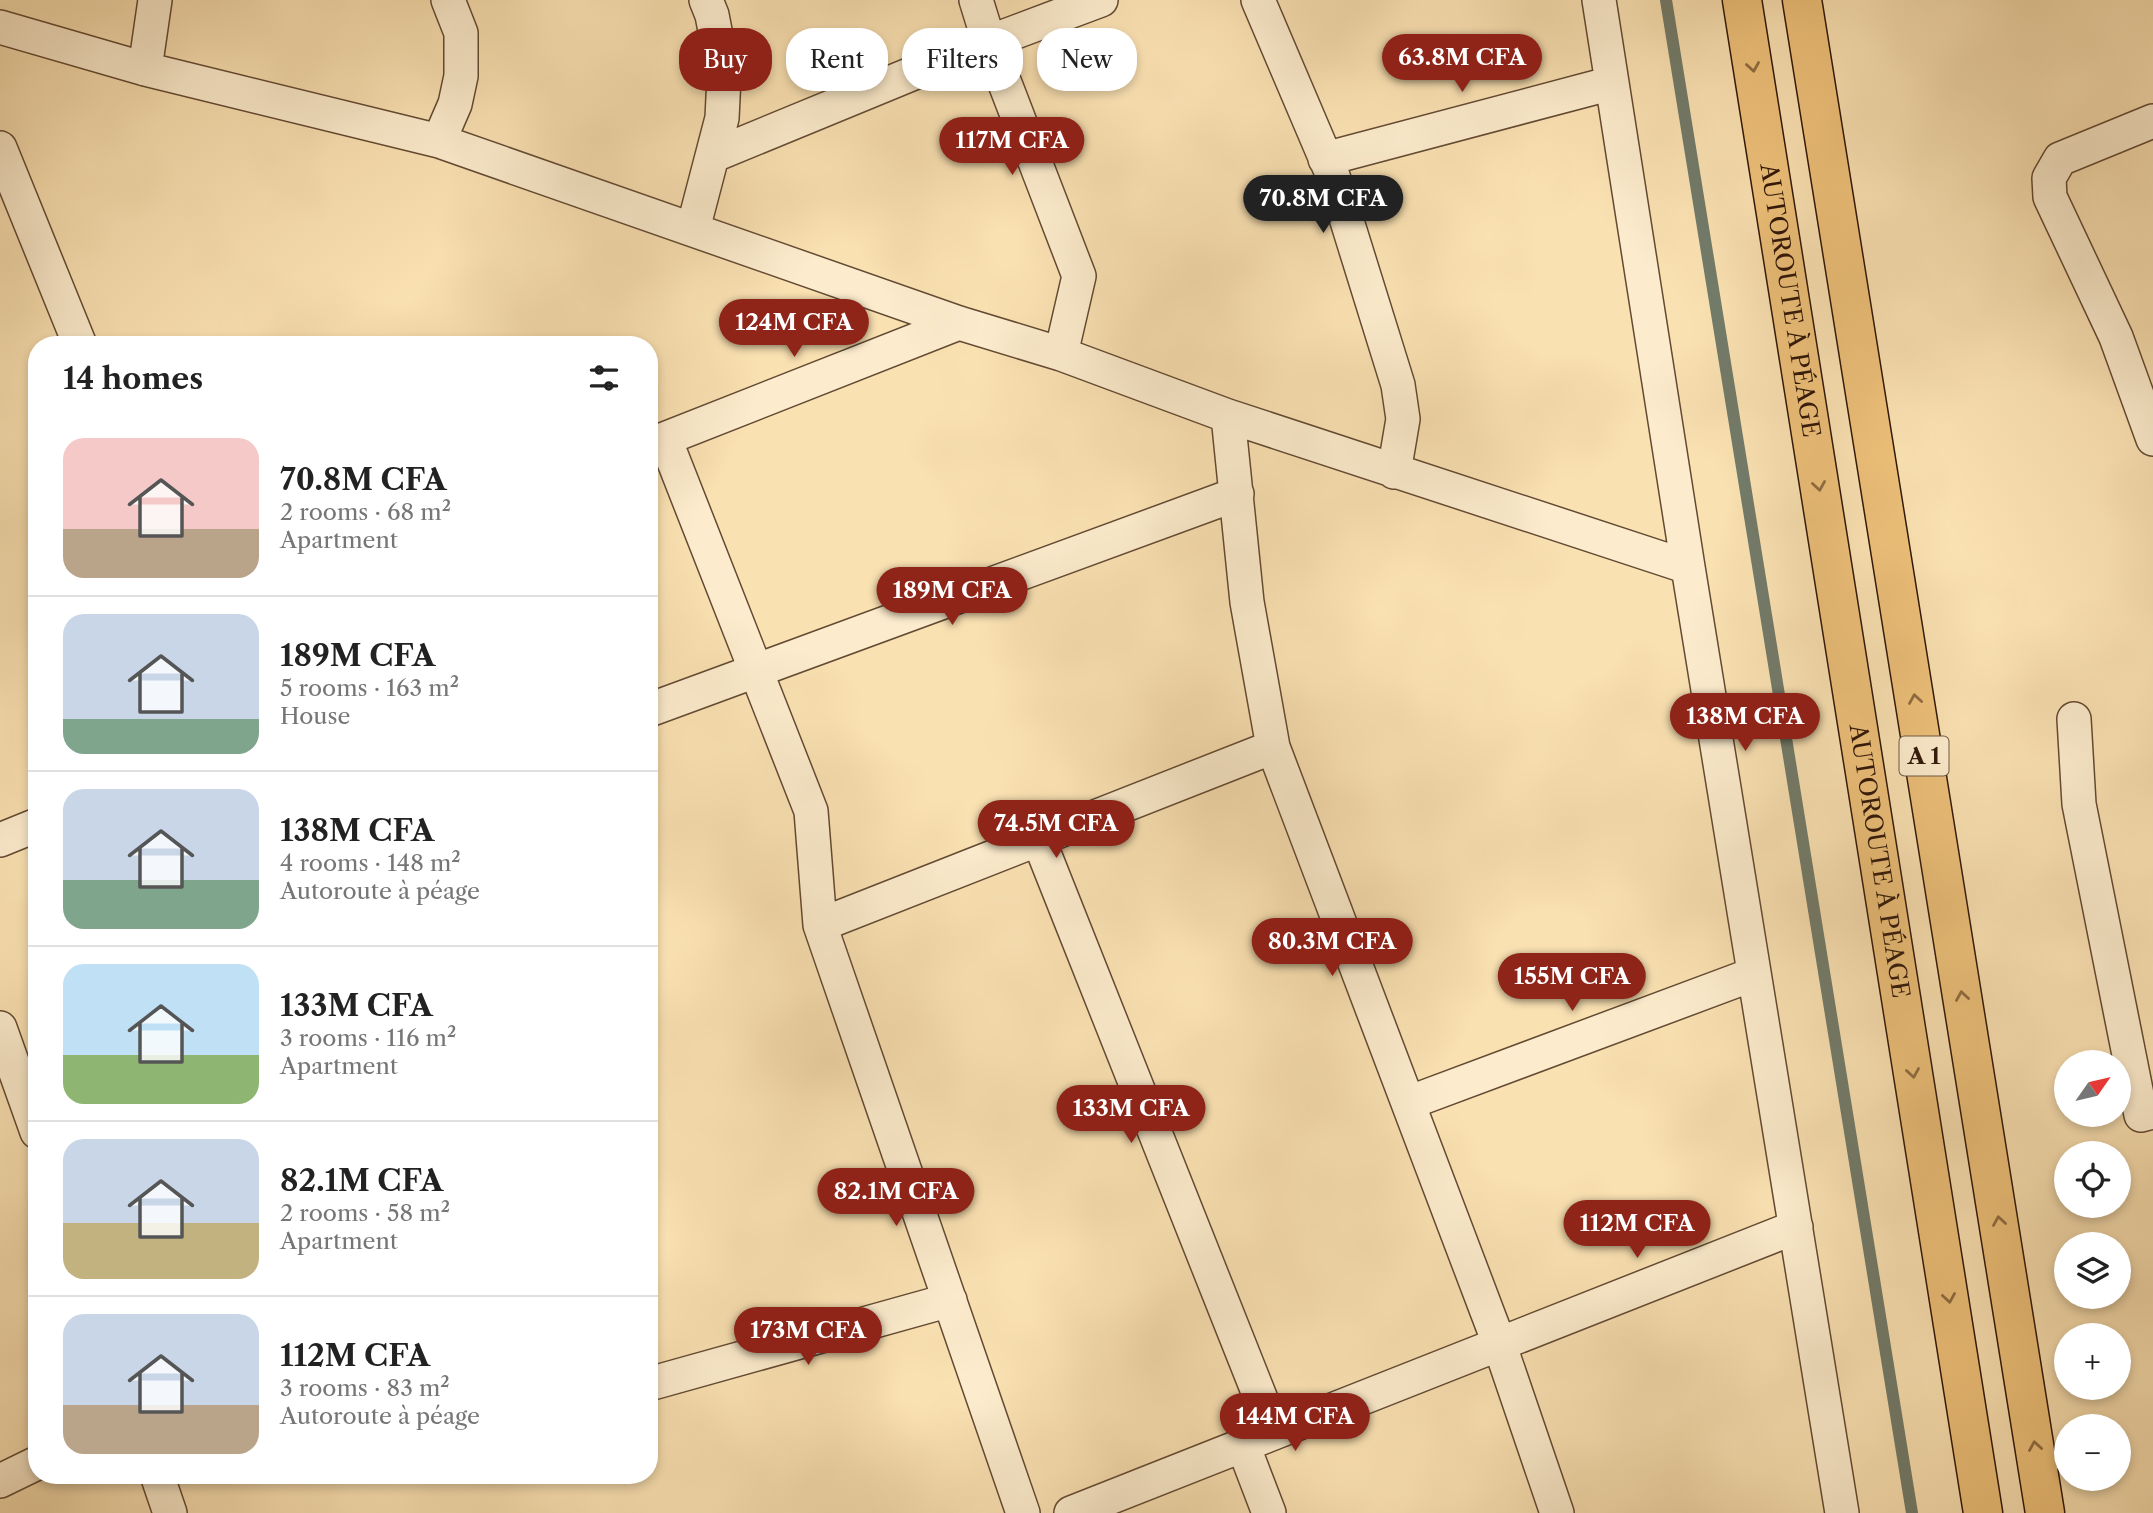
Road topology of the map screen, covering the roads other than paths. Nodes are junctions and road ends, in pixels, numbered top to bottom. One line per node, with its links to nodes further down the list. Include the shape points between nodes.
1 (155, 0): 13 (street)
2 (448, 0): 18 (street, via 461,33 461,76)
3 (706, 0): 20 (street, via 724,77 722,118)
4 (976, 0): 11 (street)
5 (1101, 0): 12 (street)
6 (1258, 0): 21 (street)
7 (1600, 0): 15 (street)
8 (1742, 0): 62 (highway, AUTOROUTE À PÉAGE / A 1, one-way to 62)
9 (1802, 0): 63 (highway, A 1, one-way to 9)
10 (0, 27): 13 (street)
11 (985, 28)
12 (1023, 29)
13 (145, 69): 18 (street)
14 (902, 78): 20 (street)
15 (1612, 83): 21 (street); 32 (street)
16 (1008, 91): 25 (street, via 1079,276)
17 (2153, 121): 27 (street, via 2060,159 2049,178 2050,197 2116,337)
18 (439, 141): 22 (street)
19 (0, 148): 24 (street)
20 (712, 156): 22 (street)
21 (1325, 159): 30 (street, via 1398,385 1403,419)
22 (693, 229): 23 (street)
23 (959, 323): 25 (street); 28 (street)
24 (76, 336)
25 (1061, 354): 26 (street)
26 (1228, 416): 30 (street); 31 (street)
27 (2153, 439)
28 (658, 442)
29 (658, 444): 33 (street)
30 (1394, 472): 32 (street)
31 (1237, 494): 33 (street); 36 (street, via 1247,602)
32 (1688, 567): 41 (street)
33 (755, 671): 34 (street); 40 (street, via 811,811)
34 (658, 707)
35 (2074, 719): 45 (street, via 2079,804 2141,1115)
36 (1273, 747): 38 (street); 44 (street)
37 (28, 829): 39 (street)
38 (1038, 838): 40 (street); 51 (street)
39 (0, 840)
40 (820, 925): 48 (street)
41 (1754, 974): 44 (street); 47 (street)
42 (0, 1028): 43 (street)
43 (7, 1070): 46 (street)
44 (1408, 1103): 49 (street)
45 (2153, 1111)
46 (28, 1113)
47 (1796, 1227): 49 (street); 61 (street)
48 (950, 1300): 50 (street); 57 (street)
49 (1499, 1343): 51 (street); 60 (street)
50 (658, 1381)
51 (1274, 1432): 52 (street)
52 (1243, 1445): 58 (street); 59 (street)
53 (28, 1467): 54 (street)
54 (0, 1481)
55 (160, 1484): 56 (street)
56 (170, 1513)
57 (1023, 1513)
58 (1071, 1513)
59 (1269, 1513)
60 (1556, 1513)
61 (1842, 1513)
62 (1983, 1513)
63 (2045, 1513)

